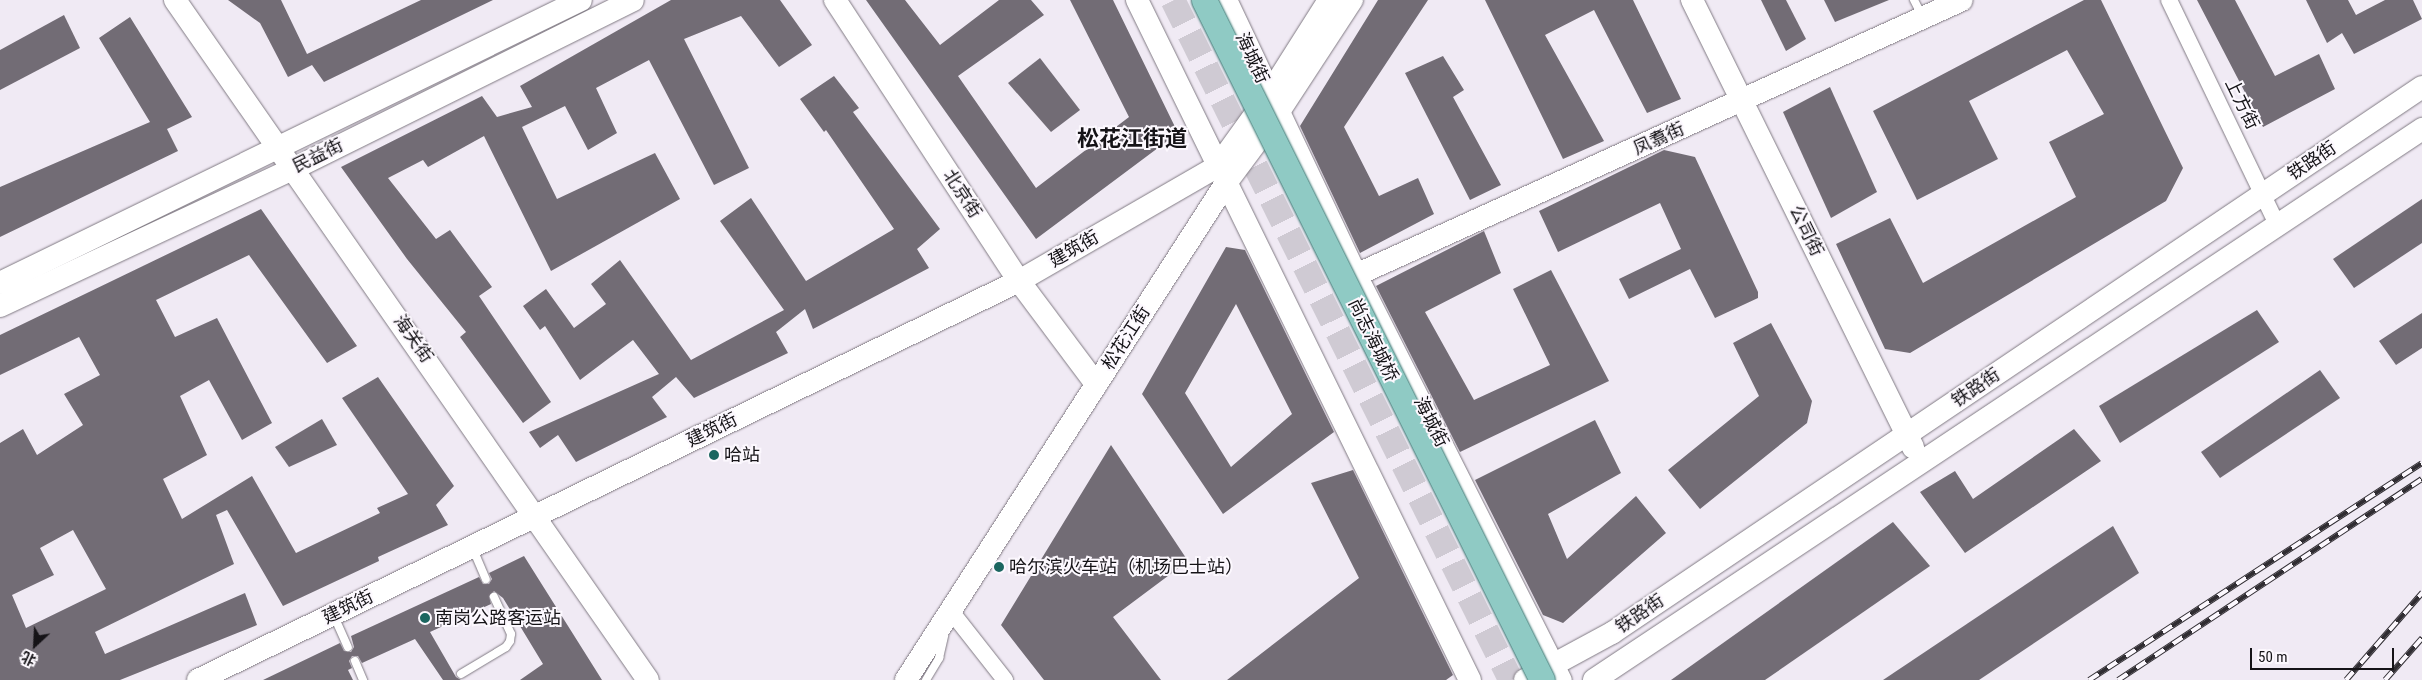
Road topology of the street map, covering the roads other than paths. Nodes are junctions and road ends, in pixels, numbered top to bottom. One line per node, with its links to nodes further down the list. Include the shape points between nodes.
1 (175, 0): 18 (main road, 海关街)
2 (581, 0): 18 (main road, 民益街)
3 (633, 0): 19 (main road, 民益街)
4 (835, 0): 24 (main road, 北京街)
5 (1137, 0): 20 (main road)
6 (1204, 0): 39 (main road, 尚志海城桥, bridge)
7 (1226, 0): 16 (main road, 海城街)
8 (1329, 0): 16 (main road, 松花江街)
9 (1352, 0): 16 (main road, 松花江街)
10 (1692, 0): 15 (main road, 公司街)
11 (1962, 0): 13 (main road, 凤翥街)
12 (2169, 0): 21 (street, 上方街)
13 (1919, 9): 15 (main road, 凤翥街)
14 (2422, 87): 21 (main road, 铁路街)
15 (1742, 101): 23 (main road, 凤翥街); 28 (main road, 公司街)
16 (1273, 104): 20 (main road, 松花江街); 23 (main road, 海城街)
17 (2422, 129): 22 (main road, 铁路街)
18 (281, 148): 19 (main road, 海关街); 25 (main road, 民益街)
19 (295, 168): 26 (main road, 民益街); 30 (main road, 海关街)
20 (1222, 175): 24 (main road, 建筑街); 27 (main road, 松花江街); 46 (main road)
21 (2263, 194): 22 (street, 上方街); 28 (main road, 铁路街)
22 (2278, 226): 29 (main road, 铁路街)
23 (1356, 274): 39 (main road, 海城街)
24 (1018, 281): 27 (main road, 北京街); 30 (main road, 建筑街)
25 (0, 283)
26 (0, 306)
27 (1096, 384): 34 (main road, 松花江街)
28 (1907, 434): 29 (main road, 公司街); 39 (main road, 铁路街)
29 (1920, 462): 48 (main road, 铁路街)
30 (534, 516): 31 (main road, 建筑街); 42 (main road, 海关街)
31 (472, 547): 32 (lane); 35 (main road, 建筑街)
32 (486, 579)
33 (494, 597): 38 (lane, via 511,634 510,641 506,647)
34 (950, 610): 43 (main road, 松花江街); 44 (lane, via 939,658); 45 (street)
35 (333, 615): 36 (lane); 40 (main road, 建筑街)
36 (348, 647)
37 (354, 661): 41 (lane)
38 (461, 674)
39 (1552, 675): 47 (main road, 铁路街)
40 (198, 680)
41 (363, 680)
42 (648, 680)
43 (906, 680)
44 (926, 680)
45 (1006, 680)
46 (1470, 680)
47 (1525, 680)
48 (1594, 680)

